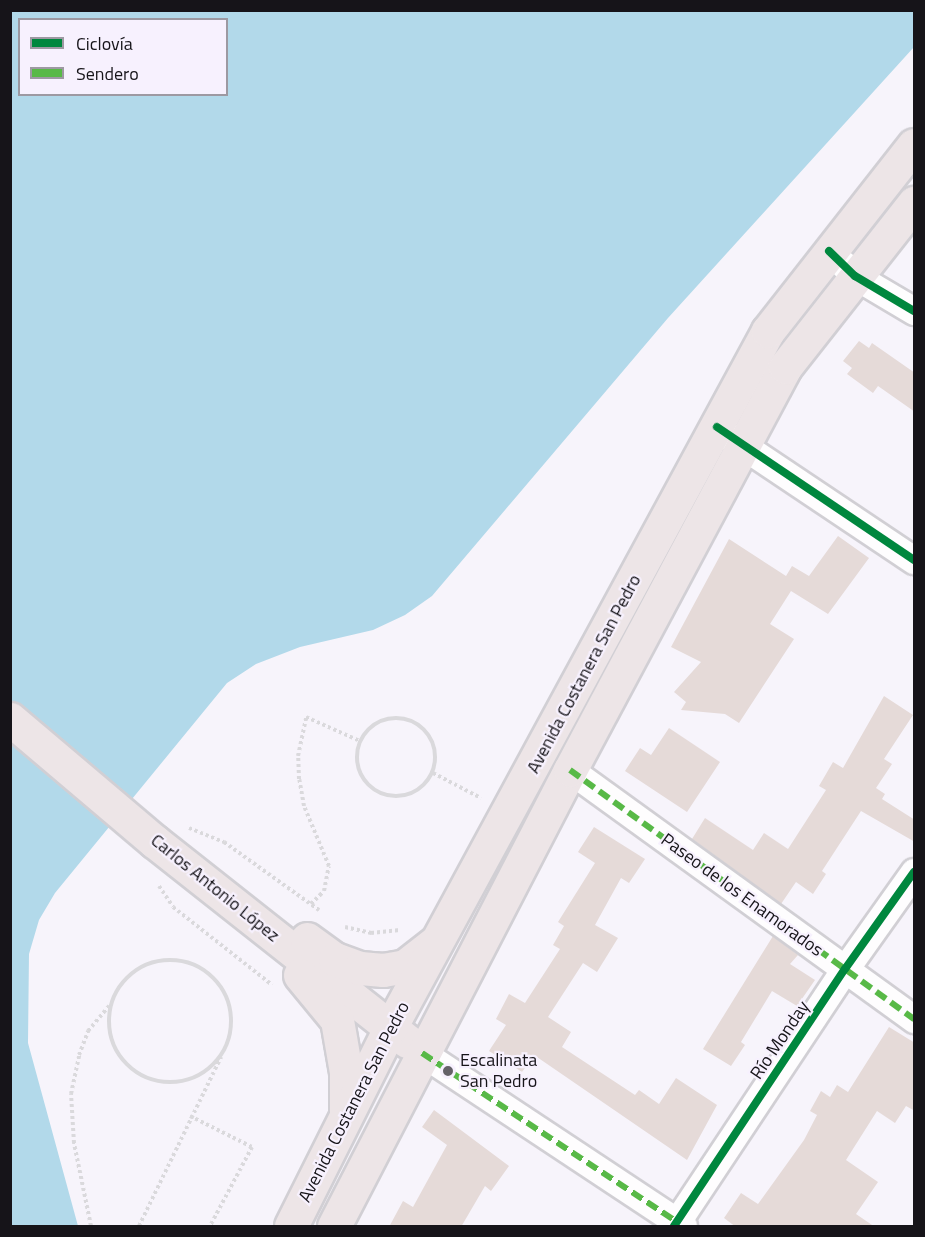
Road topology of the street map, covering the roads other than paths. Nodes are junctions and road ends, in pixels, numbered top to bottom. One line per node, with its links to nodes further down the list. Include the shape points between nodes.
1 (915, 145): 3 (main road, Avenida Costanera San Pedro)
2 (915, 203): 4 (main road, Avenida Costanera San Pedro)
3 (829, 251): 4 (street); 6 (main road, Avenida Costanera San Pedro, via 768,331)
4 (855, 276): 5 (street); 7 (main road, Avenida Costanera San Pedro, via 785,367)
5 (915, 311)
6 (717, 427): 7 (street); 13 (main road, Avenida Costanera San Pedro)
7 (742, 447): 8 (street); 10 (main road, Avenida Costanera San Pedro)
8 (915, 560)
9 (10, 719): 11 (main road, Carlos Antonio López)
10 (570, 770): 14 (street, Paseo de los Enamorados); 17 (main road, Avenida Costanera San Pedro)
11 (147, 832): 13 (main road, via 207,867 334,959 360,968 383,970 405,966); 16 (main road, Carlos Antonio López); 18 (main road, via 191,886 291,966 337,1020 348,1102)
12 (915, 872): 14 (street, Río Monday)
13 (444, 932): 16 (main road, Avenida Costanera San Pedro)
14 (844, 969): 15 (street, Paseo de los Enamorados); 19 (street, Río Monday)
15 (915, 1019)
16 (390, 1028): 17 (main road, Carlos Antonio López); 18 (main road, Avenida Costanera San Pedro)
17 (422, 1053): 19 (street); 21 (main road, Avenida Costanera San Pedro)
18 (342, 1126): 20 (main road, Avenida Costanera San Pedro)
19 (678, 1225)
20 (291, 1227)
21 (334, 1227)

